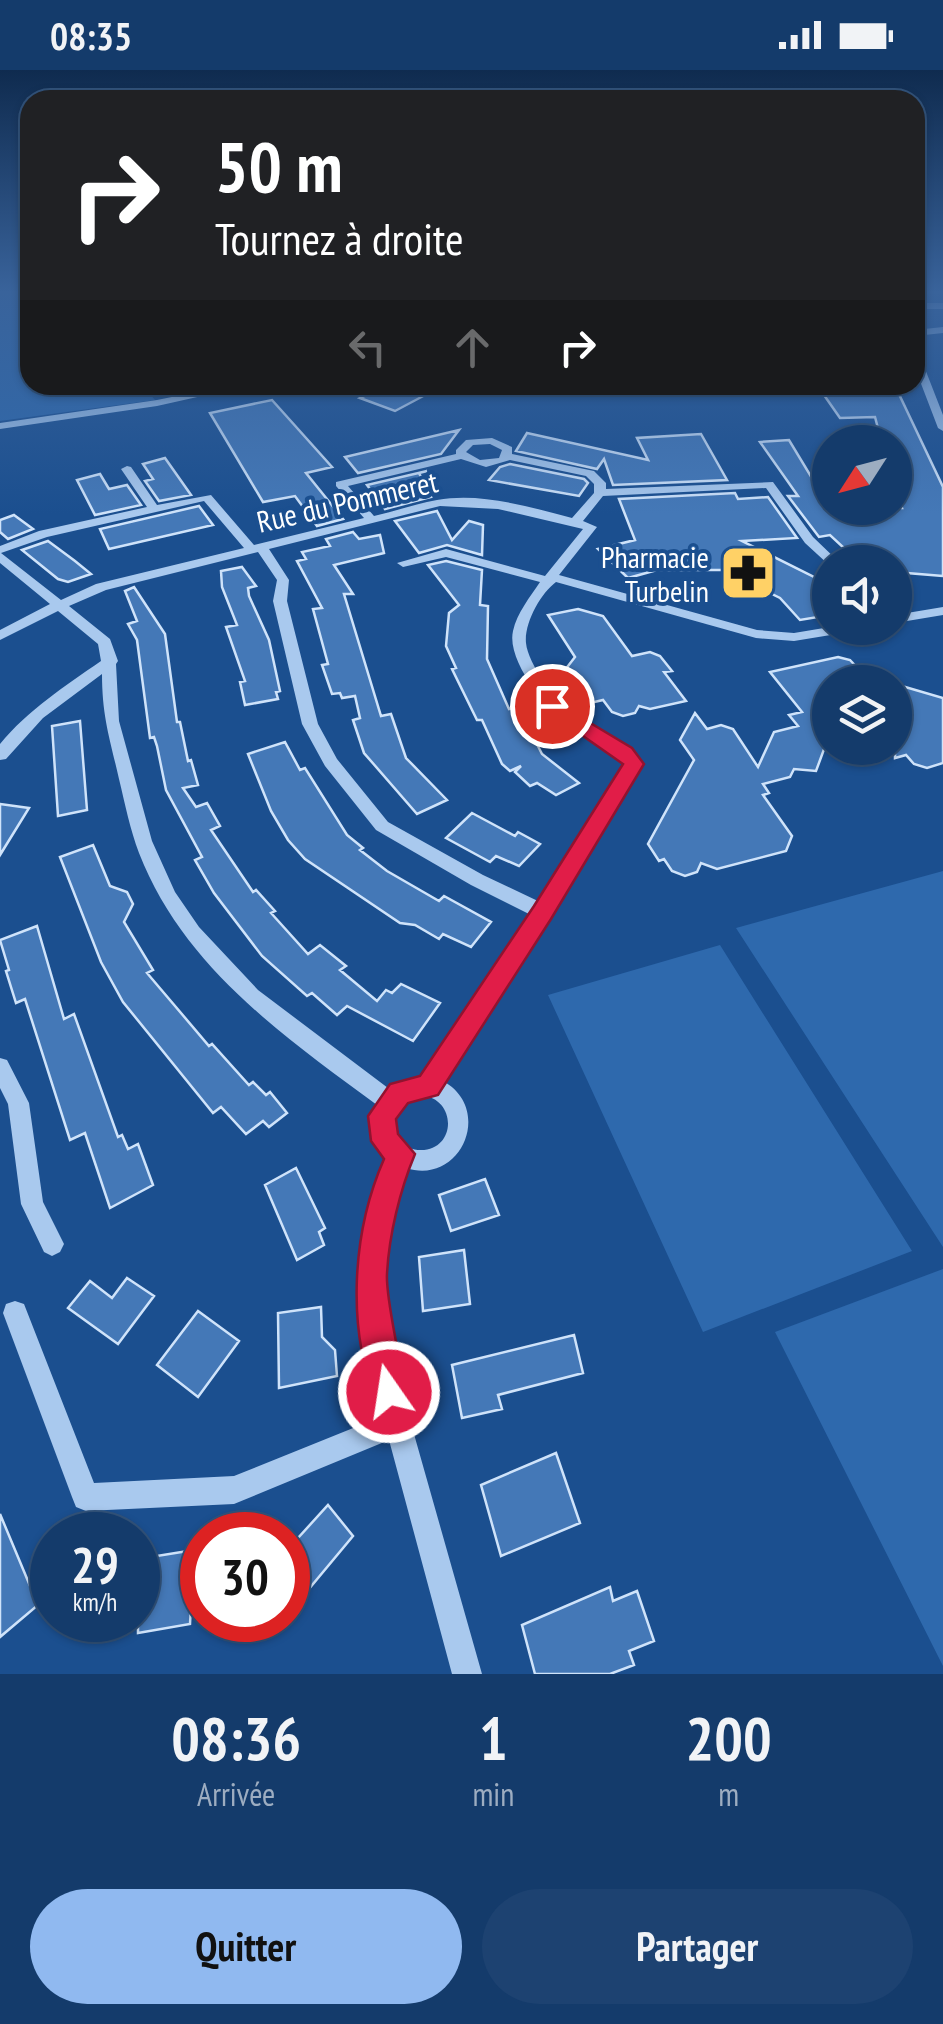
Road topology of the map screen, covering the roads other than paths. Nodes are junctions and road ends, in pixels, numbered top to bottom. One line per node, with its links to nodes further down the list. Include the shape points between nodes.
1 (925, 382): 4 (street)
2 (197, 395): 3 (street)
3 (0, 426)
4 (943, 428)
5 (462, 456): 6 (street, via 480,464); 6 (street, via 464,445 485,440 505,445); 10 (street, via 340,484)
6 (508, 456): 8 (street, via 590,474)
7 (128, 469): 9 (street)
8 (600, 493): 11 (street); 12 (street, via 769,484)
9 (155, 510): 13 (street, via 207,497); 14 (street, via 43,534)
10 (372, 519): 11 (street, Rue du Pommeret, via 472,501); 13 (street, Rue du Pommeret)
11 (575, 523): 16 (street, via 591,527)
12 (814, 545)
13 (256, 547): 17 (street, Rue du Pommeret); 24 (street, via 283,580 280,601 310,724 331,762 382,826)
14 (0, 554): 17 (street)
15 (402, 563): 16 (street, via 446,554)
16 (551, 579): 20 (street, via 756,634); 24 (street, via 523,619 518,642 536,684 574,724 634,764)
17 (58, 604): 21 (street, Rue du Pommeret); 22 (street, via 105,642)
18 (943, 611): 19 (street)
19 (912, 616)
20 (812, 634)
21 (0, 636)
22 (111, 661): 23 (street, via 44,706); 27 (street, via 112,728 137,818 189,928 241,988)
23 (0, 755)
24 (543, 912): 26 (street)
25 (0, 1067): 29 (street, via 18,1103 32,1204)
26 (428, 1086): 27 (street, via 412,1087); 28 (street, via 454,1100 460,1128 455,1142 444,1154 413,1160)
27 (390, 1102): 28 (street, via 381,1128)
28 (401, 1154): 31 (street, via 371,1275 380,1360)
29 (52, 1244)
30 (15, 1313): 31 (street, via 86,1497 234,1490)
31 (398, 1423): 32 (street)
32 (468, 1674)

